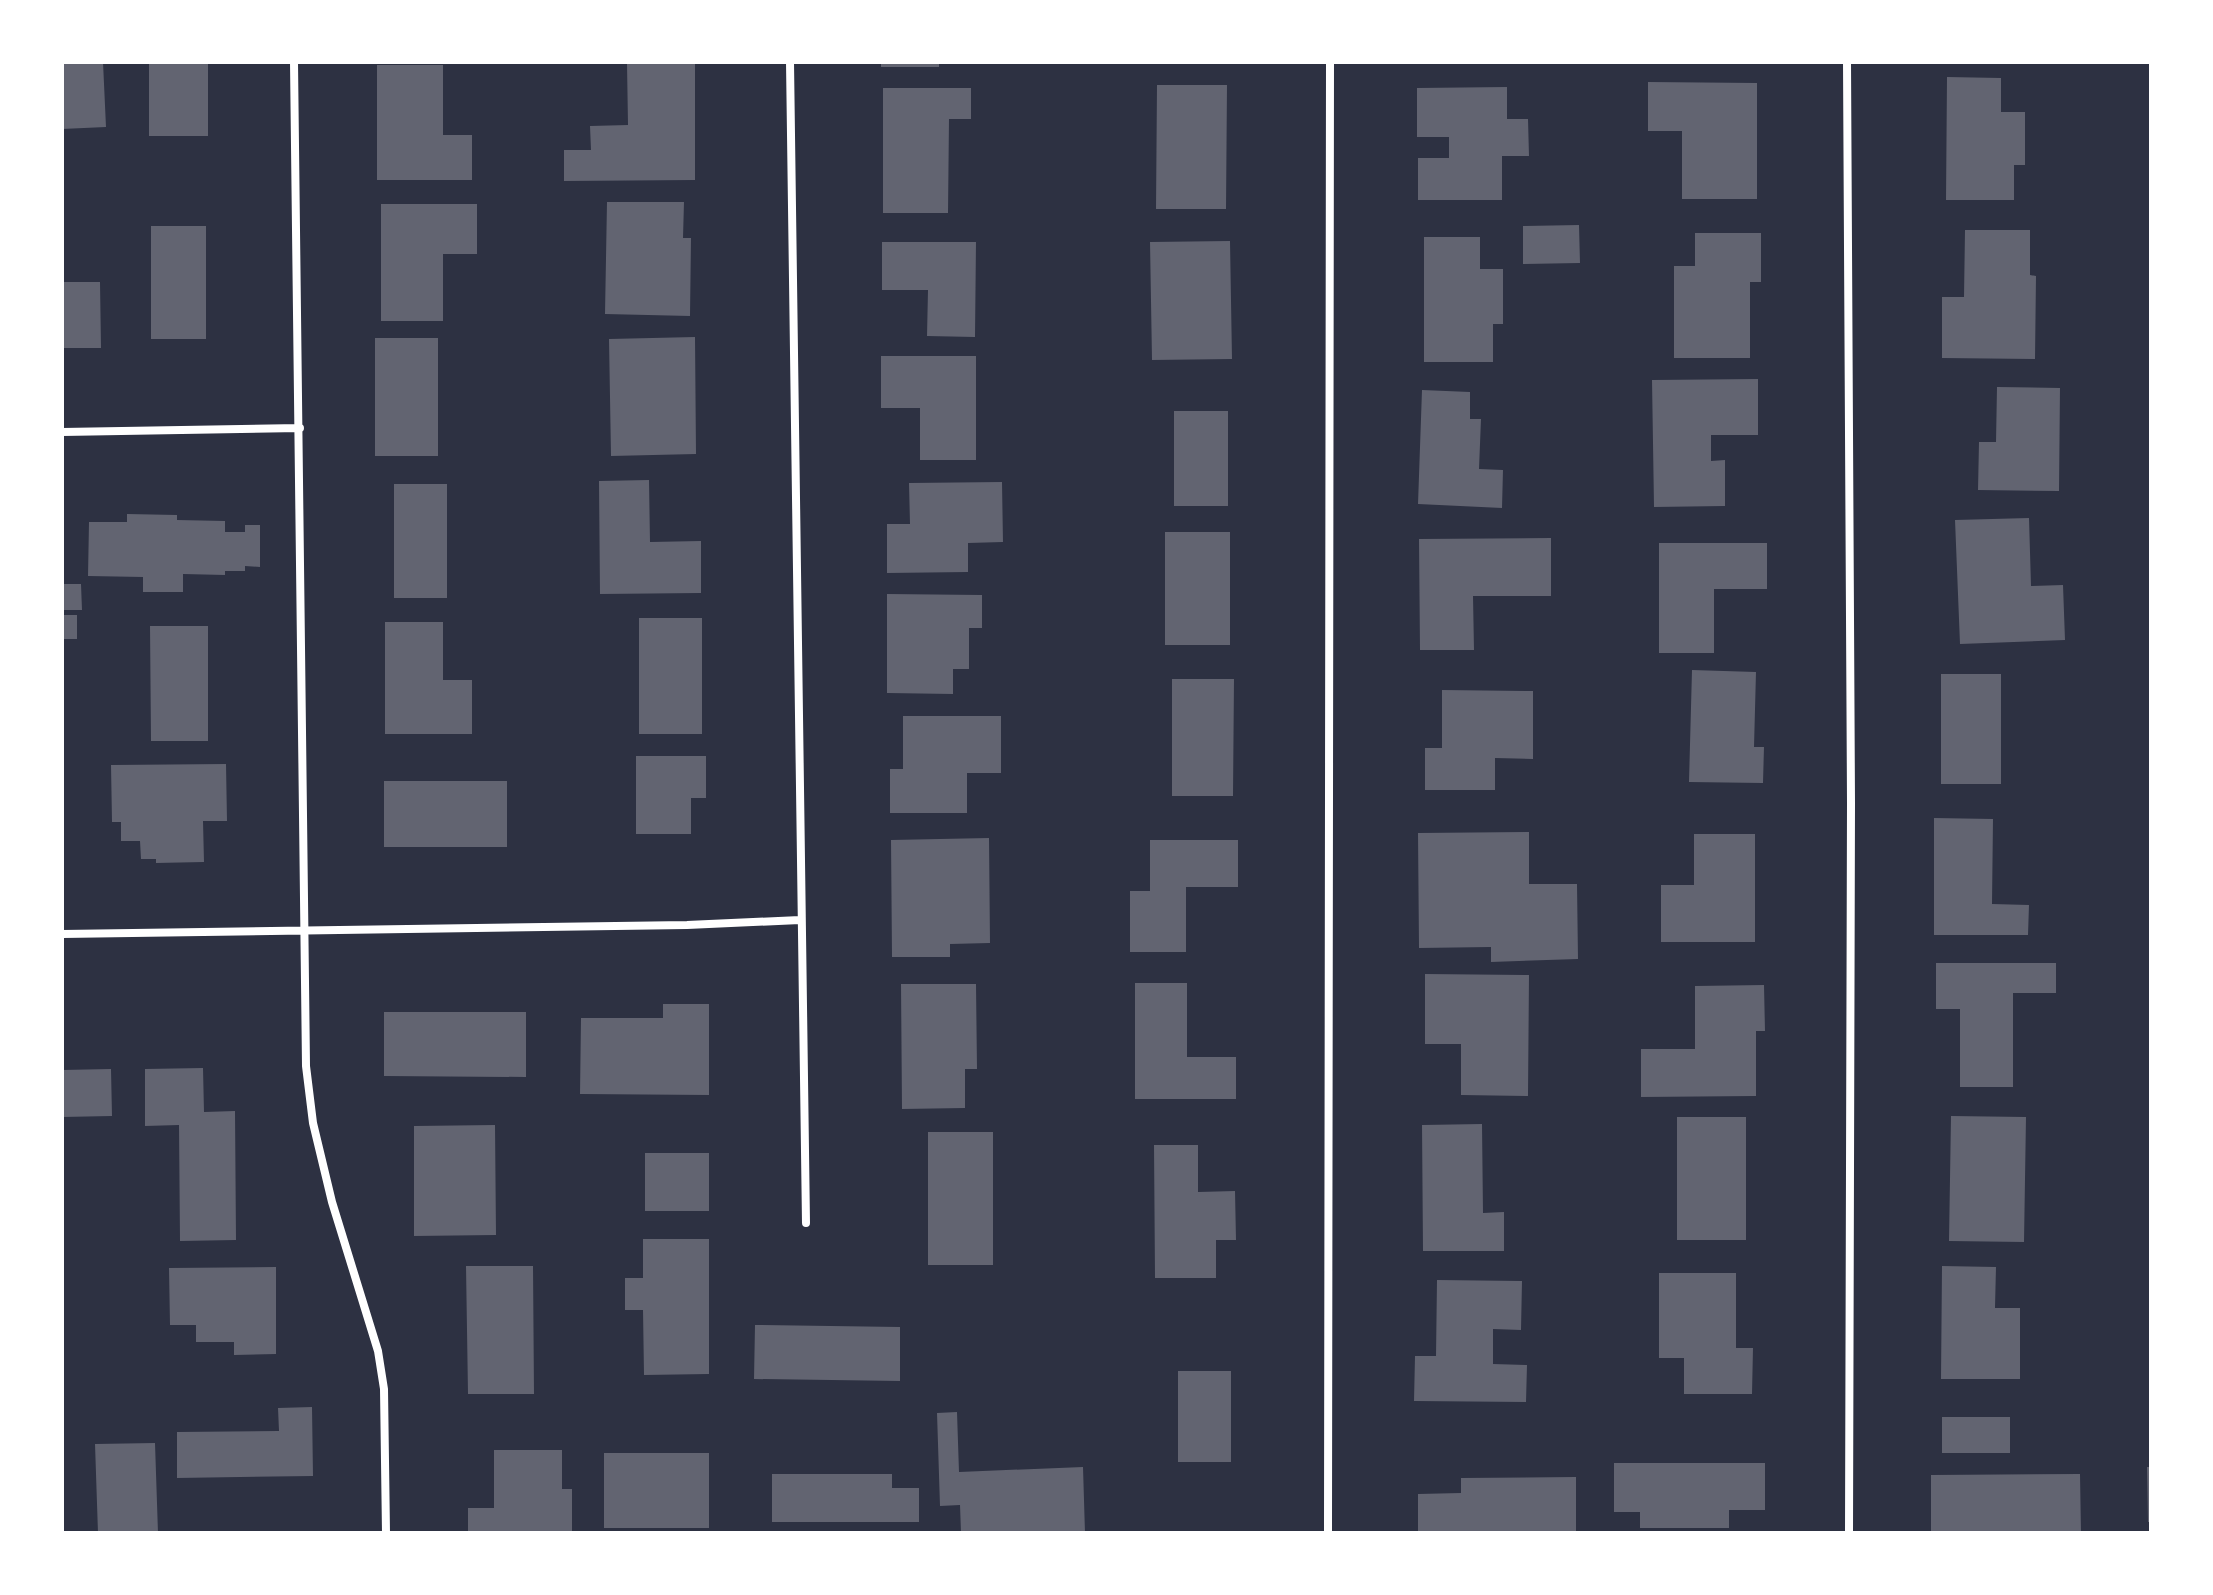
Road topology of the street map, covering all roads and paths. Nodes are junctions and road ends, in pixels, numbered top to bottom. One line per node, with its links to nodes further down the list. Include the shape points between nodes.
1 (294, 62): 5 (street)
2 (790, 62): 7 (street)
3 (1330, 62): 12 (street)
4 (1847, 62): 13 (street)
5 (300, 428): 6 (street); 8 (street)
6 (62, 432)
7 (800, 920): 8 (street); 10 (street)
8 (306, 930): 9 (street); 11 (street, via 306,1066 313,1123 378,1351 384,1389)
9 (62, 934)
10 (806, 1223)
11 (386, 1533)
12 (1328, 1533)
13 (1849, 1533)

